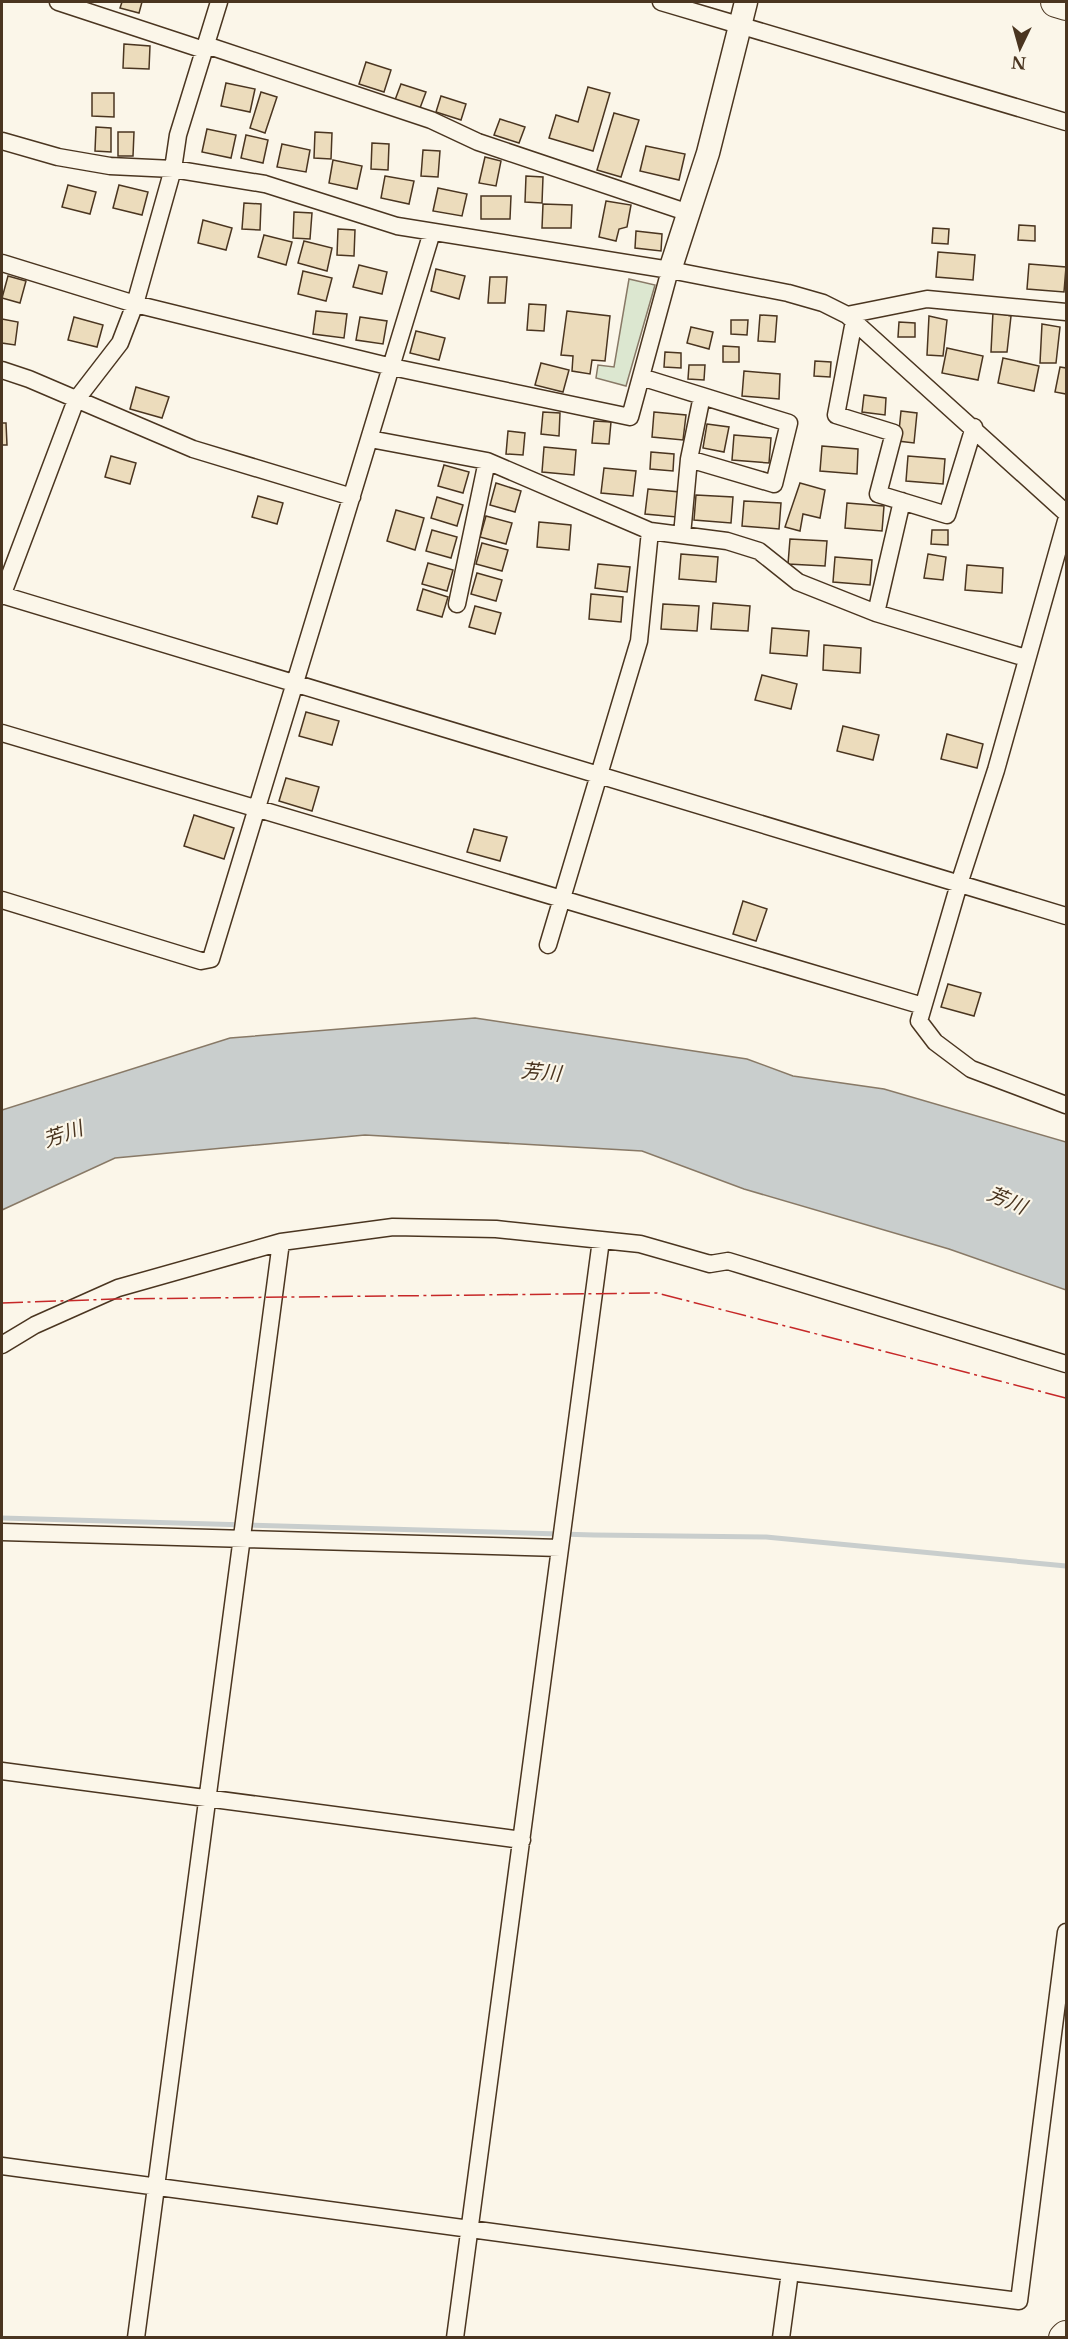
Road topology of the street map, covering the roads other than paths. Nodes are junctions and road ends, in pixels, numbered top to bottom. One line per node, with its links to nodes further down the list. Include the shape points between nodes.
1 (58, 2): 8 (street)
2 (219, 2): 8 (street)
3 (661, 2): 7 (street)
4 (746, 2): 7 (street)
5 (1056, 2): 6 (highway)
6 (1066, 5)
7 (739, 25): 9 (street); 12 (street)
8 (205, 48): 11 (street, via 178,135); 12 (street, via 431,120 478,142)
9 (1066, 122)
10 (2, 141): 11 (street, via 110,166)
11 (173, 169): 13 (street, via 265,184 397,226); 16 (street)
12 (689, 213): 15 (street)
13 (432, 232): 15 (street); 19 (street)
14 (2, 263): 16 (street)
15 (670, 270): 18 (street, via 788,293 823,303); 21 (street)
16 (135, 304): 19 (street); 23 (street, via 120,343)
17 (1066, 312): 18 (street, via 927,299)
18 (851, 318): 24 (street); 29 (street, via 836,415 894,433 878,494)
19 (392, 367): 21 (street, via 630,417); 25 (street)
20 (2, 370): 23 (street)
21 (641, 377): 22 (street)
22 (702, 396): 26 (street); 26 (street, via 789,423 774,484)
23 (76, 400): 28 (street, via 193,449); 33 (street)
24 (974, 427): 29 (street, via 947,515); 30 (street)
25 (370, 439): 27 (street); 28 (street)
26 (689, 459): 32 (street)
27 (487, 461): 31 (street); 34 (street)
28 (352, 498): 37 (street)
29 (902, 501): 35 (street)
30 (1066, 511): 36 (street)
31 (651, 531): 32 (street); 39 (street, via 639,641)
32 (682, 535): 35 (street, via 727,541 759,551 798,582)
33 (2, 596): 37 (street)
34 (457, 604)
35 (876, 613): 36 (street)
36 (1026, 658): 41 (street, via 996,771)
37 (296, 685): 39 (street); 40 (street)
38 (2, 733): 40 (street)
39 (600, 777): 41 (street); 43 (street)
40 (257, 810): 42 (street, via 211,959 201,961); 43 (street)
41 (958, 884): 44 (street); 46 (street)
42 (2, 900)
43 (562, 900): 45 (street); 46 (street)
44 (1066, 916)
45 (548, 945)
46 (923, 1006): 47 (street, via 919,1021 935,1042 971,1070)
47 (1066, 1106)
48 (602, 1240): 49 (street, via 496,1229 393,1227); 51 (street, via 640,1244 710,1264 728,1261); 54 (street)
49 (281, 1242): 50 (street, via 118,1288 35,1325); 53 (street)
50 (2, 1345)
51 (1066, 1364)
52 (2, 1532): 53 (street)
53 (242, 1537): 54 (street); 56 (street)
54 (560, 1546): 57 (street)
55 (2, 1772): 56 (street)
56 (208, 1798): 57 (street); 60 (street)
57 (522, 1840): 61 (street)
58 (1066, 1932): 62 (street, via 1018,2301)
59 (2, 2166): 60 (street)
60 (156, 2186): 61 (street); 63 (street)
61 (469, 2229): 62 (street); 64 (street)
62 (790, 2272): 65 (street)
63 (136, 2337)
64 (455, 2337)
65 (781, 2337)

